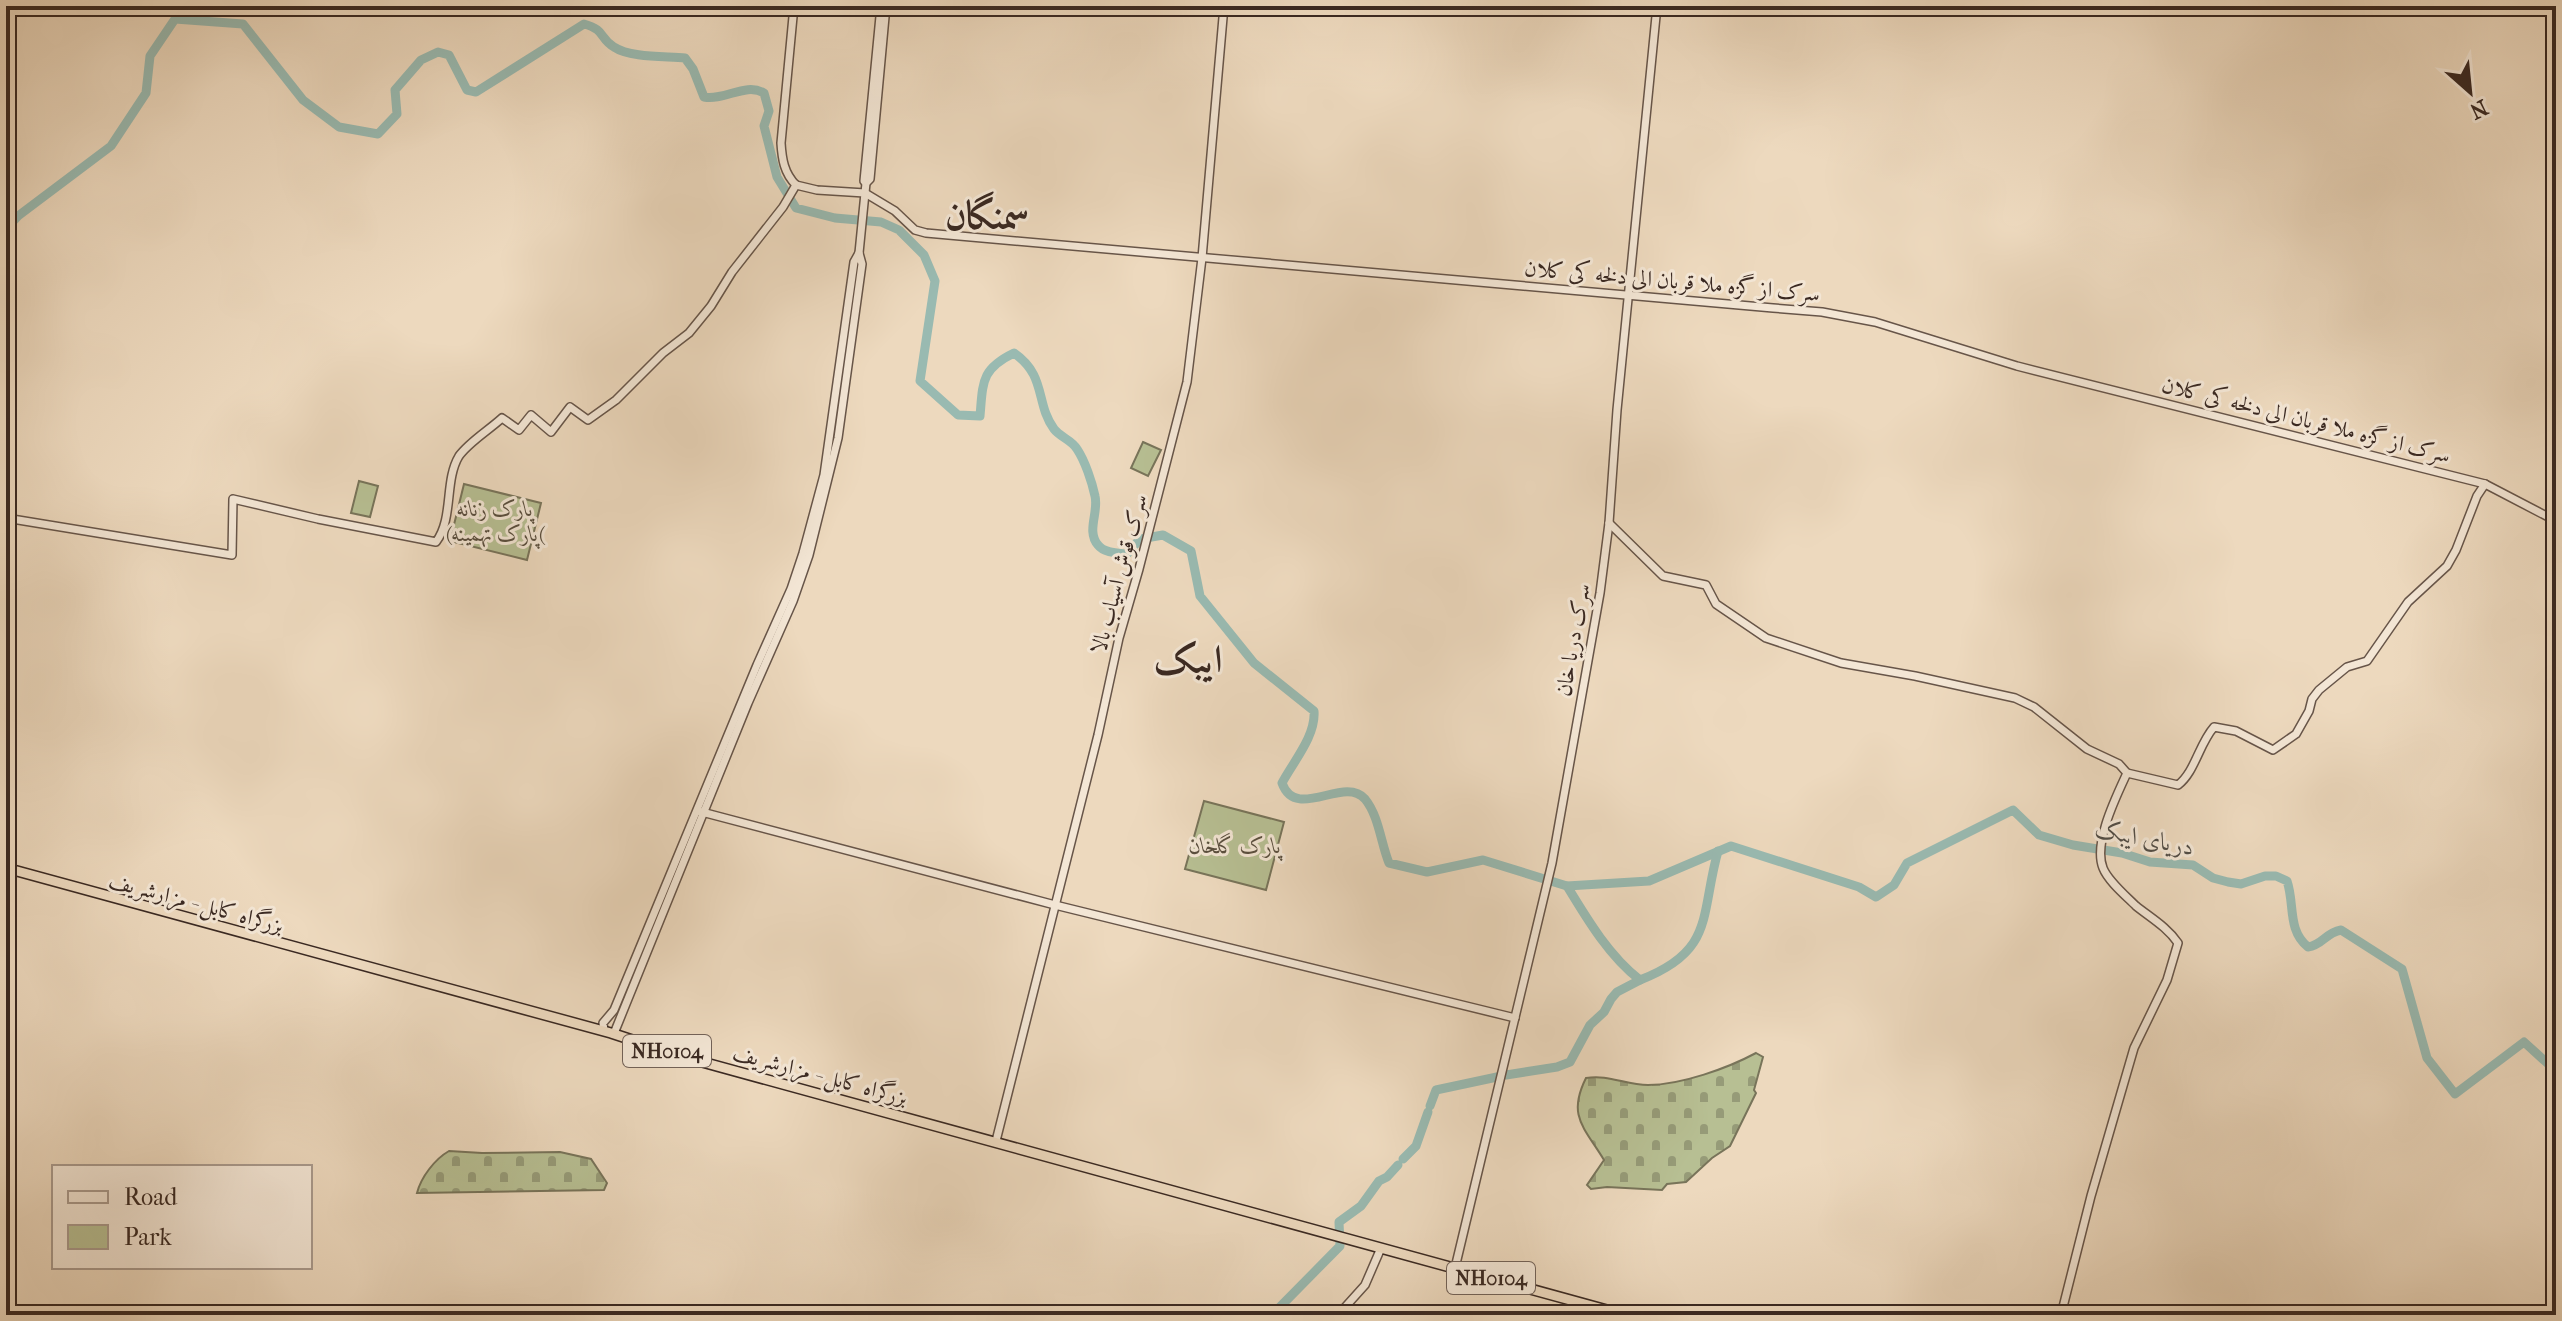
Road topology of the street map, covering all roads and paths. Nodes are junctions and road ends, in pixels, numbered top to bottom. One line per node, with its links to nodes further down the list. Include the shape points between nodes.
1 (794, 6): 5 (street, via 781,143)
2 (884, 6): 6 (street)
3 (1224, 6): 7 (street, سرک قوش آسیاب بالا)
4 (1657, 6): 8 (street, سرک دریا خان)
5 (794, 188): 6 (street, سرک از گزه ملا قربان الی دلخه کی کلان); 10 (street, via 689,333 600,412 588,420 570,407 551,432 531,415 519,430 502,418 466,450 457,462 436,542 233,499 232,555)
6 (865, 196): 7 (street, سرک از گزه ملا قربان الی دلخه کی کلان, via 926,233); 14 (street, via 862,264 838,438 809,555)
7 (1202, 258): 8 (street, سرک از گزه ملا قربان الی دلخه کی کلان); 16 (street, سرک قوش آسیاب بالا, via 1187,382)
8 (1628, 295): 9 (street, سرک از گزه ملا قربان الی دلخه کی کلان, via 1822,312 1875,322 2017,366); 12 (street, سرک دریا خان)
9 (2485, 484): 11 (street, سرک از گزه ملا قربان الی دلخه کی کلان); 13 (street, via 2447,566 2408,602 2367,661 2347,667 2319,690 2285,744 2273,750 2236,731 2214,727 2178,785)
10 (6, 518)
11 (2556, 521)
12 (1609, 523): 13 (street, via 1663,576 1706,585 1716,604 1766,638 1841,663 2015,698); 18 (street, سرک دریا خان, via 1552,863)
13 (2127, 773): 26 (street, via 2103,842 2104,871 2178,943 2167,980 2134,1048)
14 (701, 812): 16 (street); 17 (street); 20 (street)
15 (6, 868): 19 (highway, بزرگراه کابل - مزارشریف / NH0104)
16 (1055, 905): 18 (street); 21 (street, سرک قوش آسیاب بالا)
17 (608, 1017): 19 (street); 20 (street, via 603,1023)
18 (1515, 1018): 23 (street, سرک دریا خان)
19 (586, 1027): 20 (highway, بزرگراه کابل - مزارشریف / NH0104)
20 (611, 1029): 21 (highway, بزرگراه کابل - مزارشریف / NH0104, via 631,1040)
21 (996, 1141): 22 (highway, بزرگراه کابل - مزارشریف / NH0104)
22 (1381, 1248): 23 (highway, بزرگراه کابل - مزارشریف / NH0104); 24 (street, via 1365,1285)
23 (1455, 1268): 25 (highway, بزرگراه کابل - مزارشریف / NH0104)
24 (1338, 1315)
25 (1625, 1315)
26 (2061, 1315)

